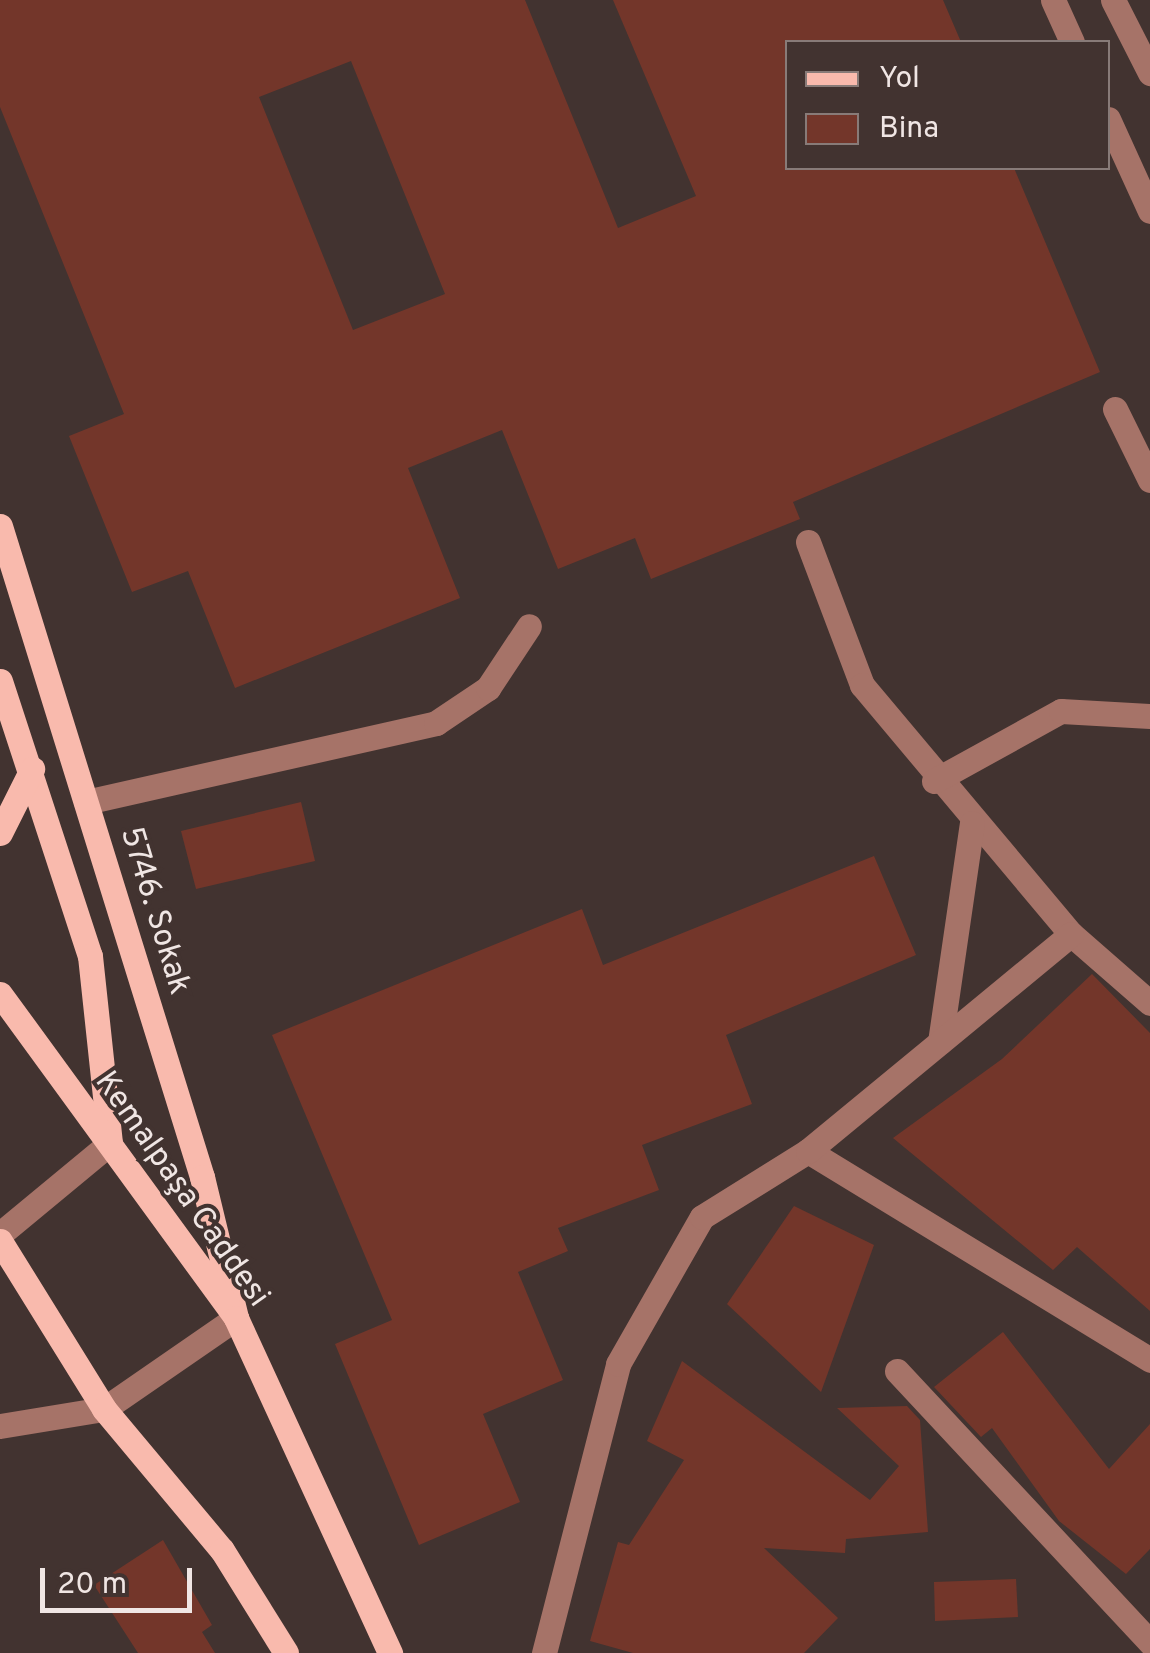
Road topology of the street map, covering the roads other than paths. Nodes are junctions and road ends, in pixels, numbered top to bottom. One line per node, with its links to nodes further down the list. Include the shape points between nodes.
1 (1053, 0): 3 (street)
2 (1113, 0): 4 (street)
3 (1071, 40)
4 (1150, 74)
5 (1110, 123): 6 (street)
6 (1150, 212)
7 (1116, 408): 8 (street)
8 (1150, 480)
9 (0, 526): 16 (main road, 5746. Sokak)
10 (808, 542): 15 (street, via 862,685)
11 (528, 626): 16 (street, via 488,688 436,723)
12 (0, 681): 14 (main road)
13 (1150, 716): 15 (street, via 1061,711)
14 (32, 769): 18 (main road); 23 (main road, via 90,956)
15 (934, 781): 17 (street)
16 (86, 802): 26 (main road, 5746. Sokak)
17 (972, 823): 19 (street); 22 (street)
18 (0, 833)
19 (1071, 934): 21 (street); 22 (street)
20 (0, 994): 23 (main road, Kemalpaşa Caddesi)
21 (1150, 1004)
22 (940, 1042): 24 (street)
23 (110, 1143): 25 (street); 26 (main road, Kemalpaşa Caddesi)
24 (808, 1150): 27 (street); 34 (street, via 702,1217 618,1364)
25 (0, 1238): 29 (main road)
26 (236, 1318): 29 (street); 33 (main road, Kemalpaşa Caddesi)
27 (1150, 1360)
28 (897, 1371): 31 (street)
29 (104, 1409): 30 (street); 32 (main road, via 222,1550)
30 (0, 1426)
31 (1150, 1642)
32 (286, 1653)
33 (390, 1653)
34 (544, 1653)

